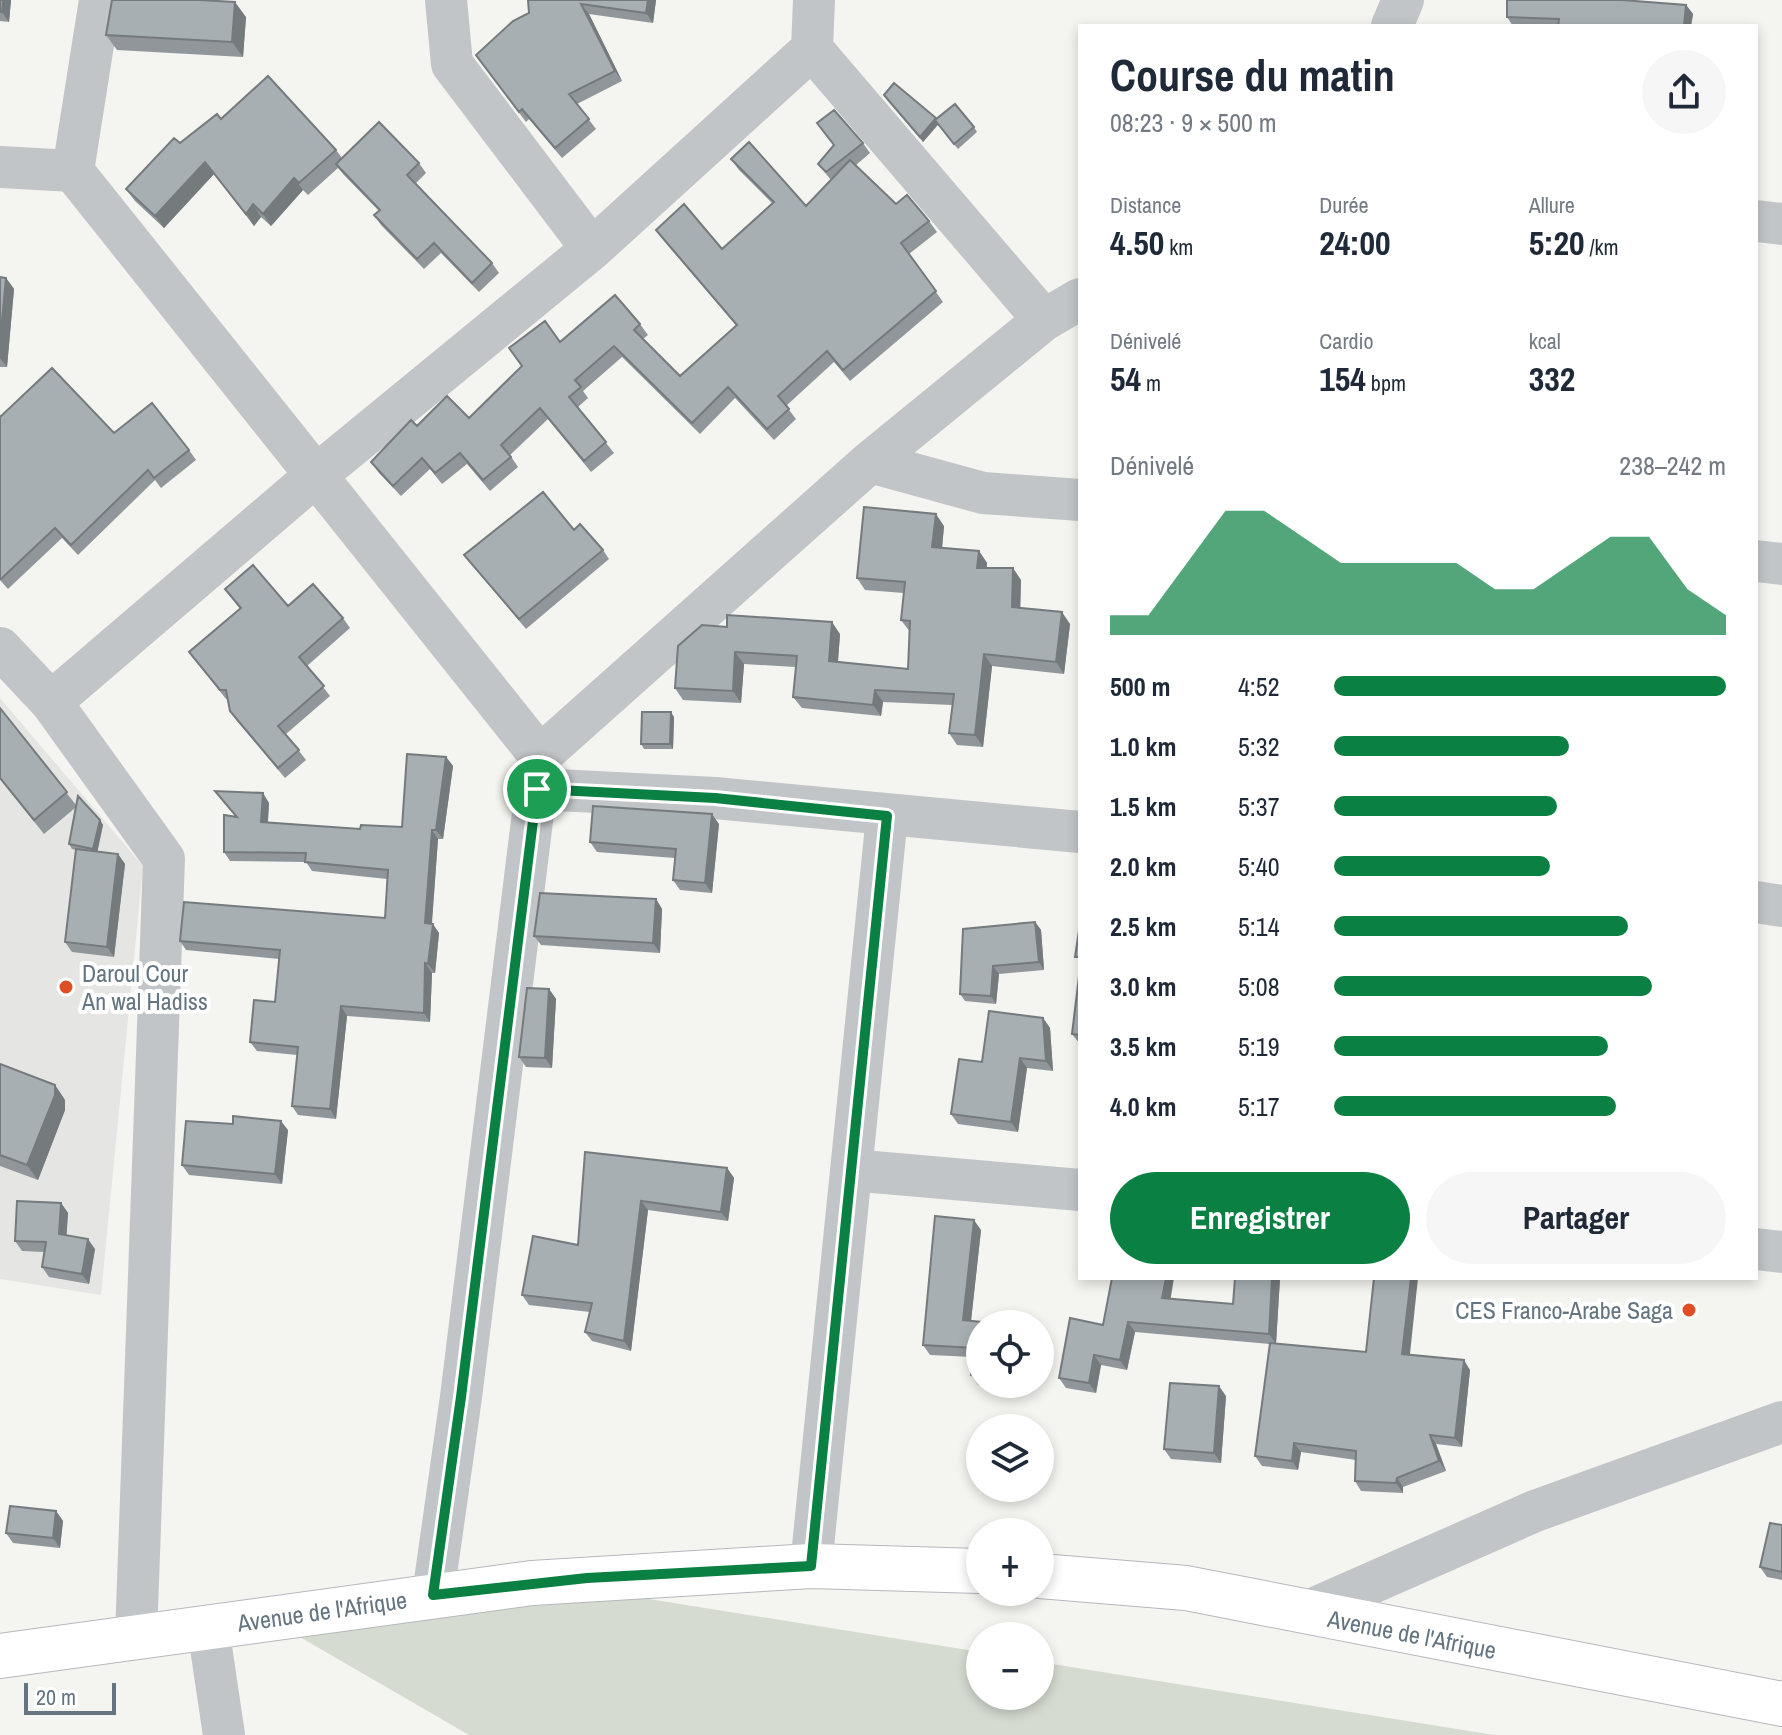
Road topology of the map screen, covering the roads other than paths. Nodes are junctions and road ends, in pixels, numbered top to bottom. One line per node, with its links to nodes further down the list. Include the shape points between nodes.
1 (100, 0): 8 (street)
2 (446, 0): 11 (street, via 452,64)
3 (814, 0): 6 (street)
4 (1403, 0): 5 (street)
5 (1393, 24)
6 (812, 49): 11 (street); 13 (street)
7 (0, 167): 8 (street)
8 (73, 171): 15 (street)
9 (1758, 221): 10 (street)
10 (1782, 224)
11 (592, 249): 15 (street)
12 (1078, 300): 13 (street)
13 (1044, 320): 14 (street)
14 (870, 462): 16 (street, via 983,493); 21 (street)
15 (314, 477): 20 (street); 21 (street)
16 (1078, 500)
17 (1758, 561): 18 (street)
18 (1782, 564)
19 (0, 648): 20 (street)
20 (51, 702): 37 (street, via 164,859)
21 (538, 772): 22 (street); 34 (street)
22 (887, 816): 23 (street); 26 (street)
23 (1078, 832)
24 (1758, 902): 25 (street)
25 (1782, 906)
26 (851, 1170): 27 (street); 31 (street)
27 (1078, 1190)
28 (1758, 1249): 29 (street)
29 (1782, 1252)
30 (1782, 1422): 35 (street, via 1535,1511)
31 (811, 1566): 32 (main road, Avenue de l'Afrique); 34 (main road, Avenue de l'Afrique, via 573,1579)
32 (966, 1571)
33 (1054, 1577): 35 (main road, Avenue de l'Afrique, via 1186,1588)
34 (433, 1595): 36 (main road, Avenue de l'Afrique)
35 (1306, 1612): 39 (main road, Avenue de l'Afrique)
36 (208, 1627): 37 (main road, Avenue de l'Afrique); 40 (street)
37 (136, 1637): 38 (main road, Avenue de l'Afrique)
38 (0, 1656)
39 (1782, 1704)
40 (224, 1735)

